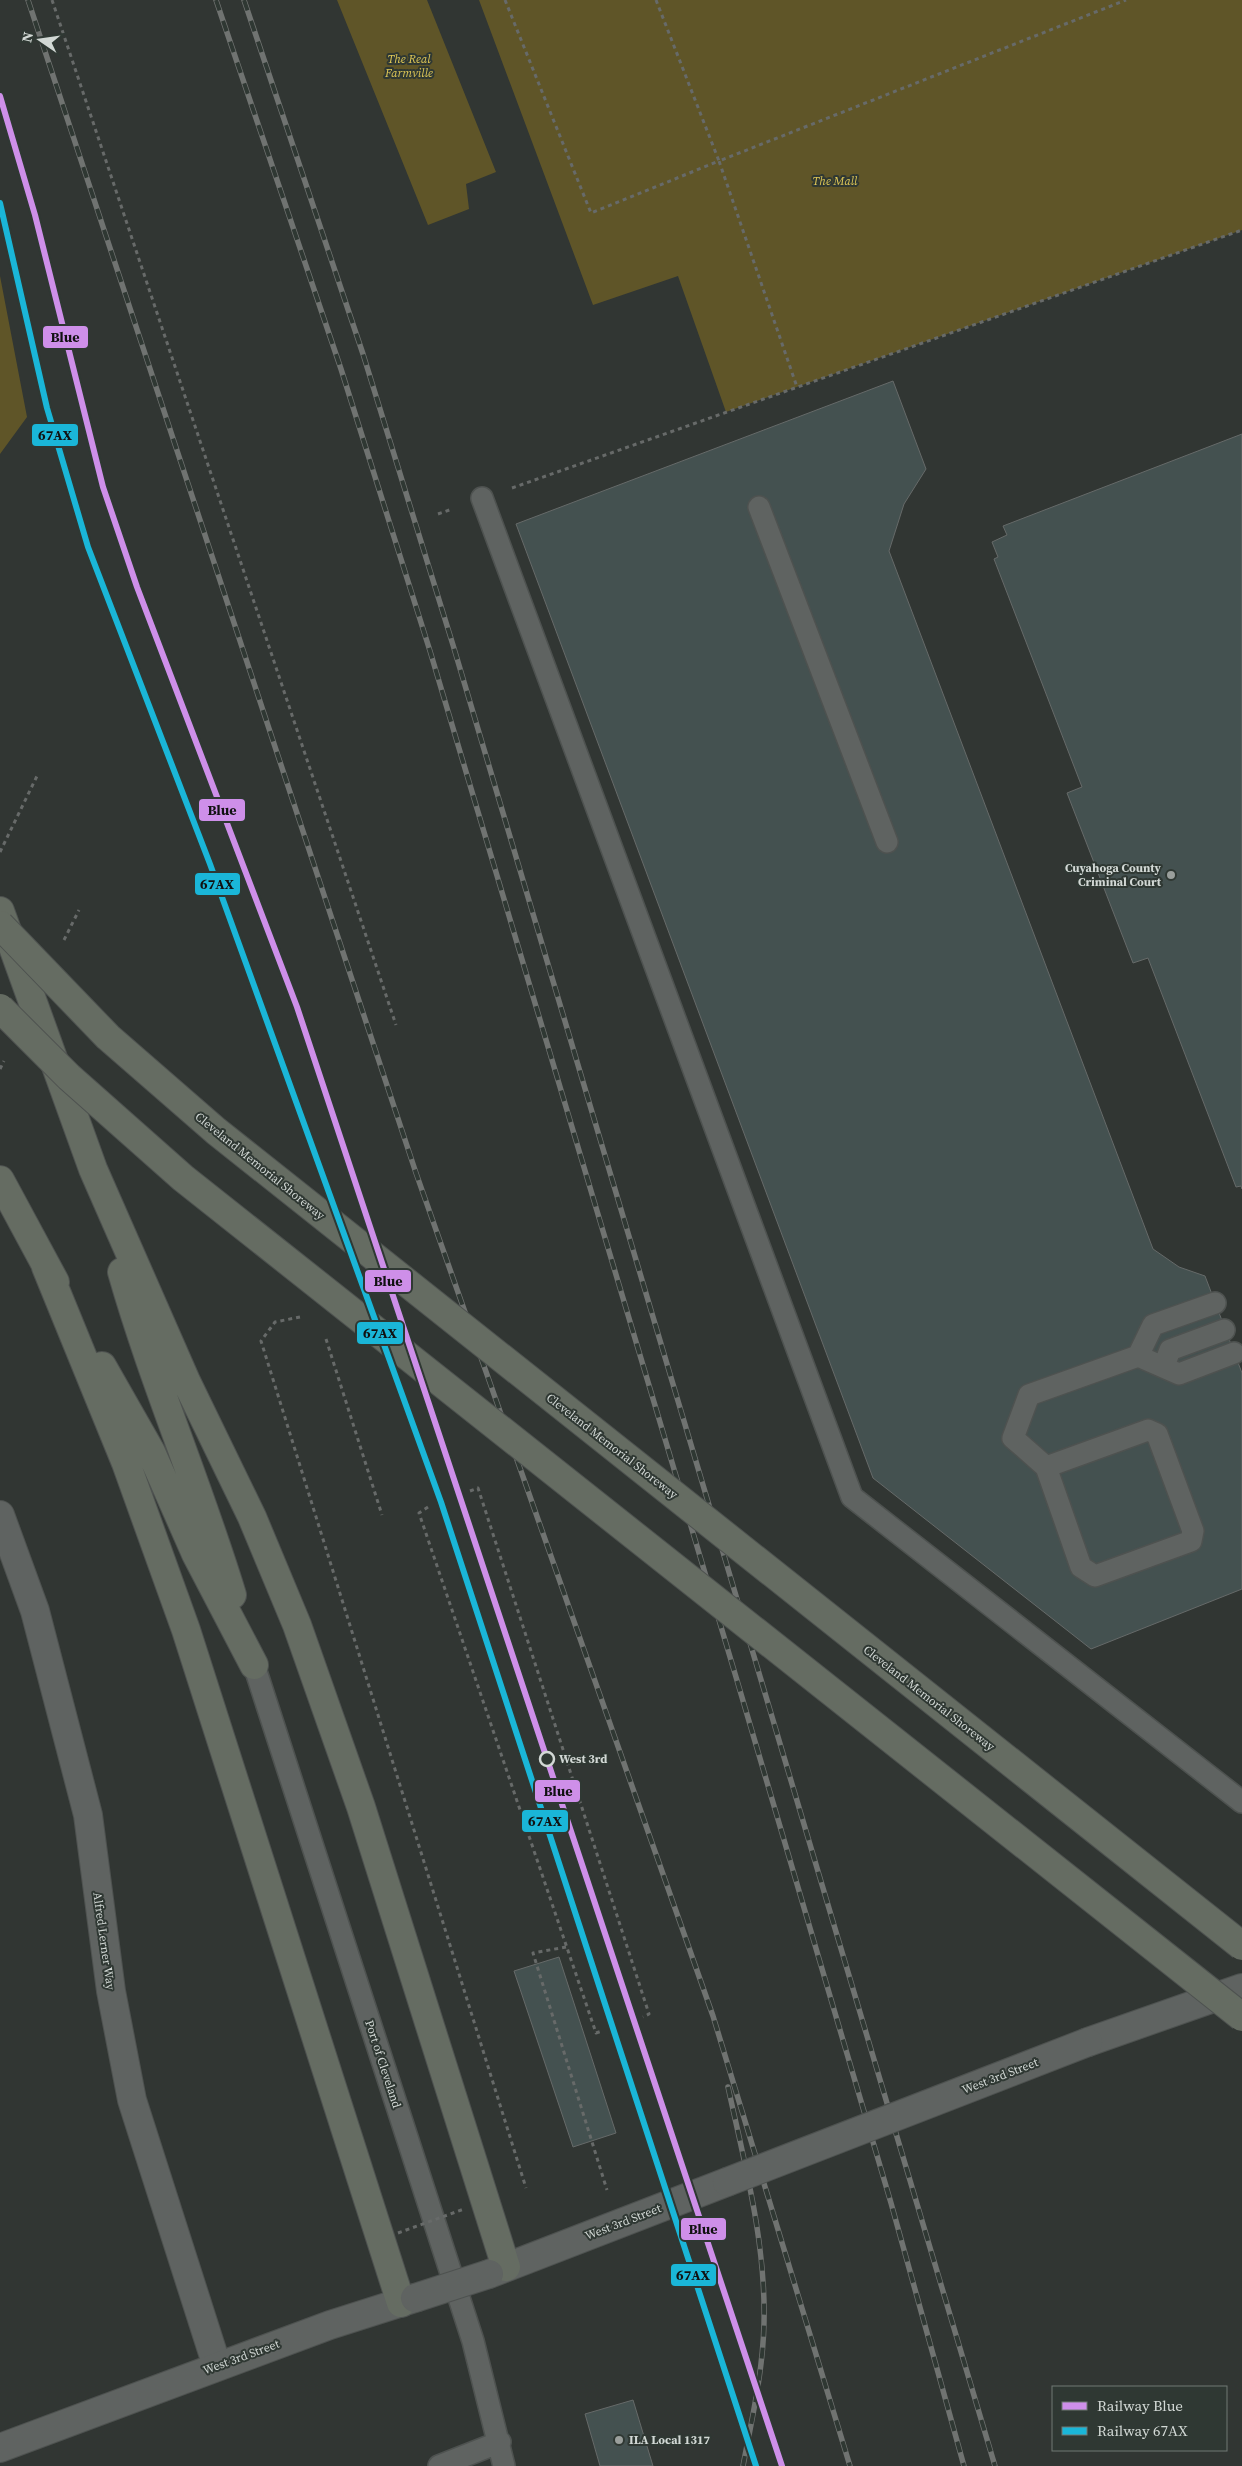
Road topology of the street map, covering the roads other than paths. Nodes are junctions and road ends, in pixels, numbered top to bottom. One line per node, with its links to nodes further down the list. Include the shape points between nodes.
1 (482, 498): 18 (lane, via 852,1497)
2 (759, 507): 3 (lane)
3 (888, 842)
4 (0, 910): 7 (highway)
5 (0, 925): 19 (highway, Cleveland Memorial Shoreway, bridge, via 108,1037 216,1131)
6 (0, 1008): 21 (highway, bridge, via 69,1077 190,1183)
7 (93, 1169): 17 (highway, via 136,1322 213,1532); 22 (highway, via 186,1381 252,1517 300,1634 360,1807)
8 (0, 1180): 9 (highway)
9 (46, 1268): 17 (highway, via 151,1452 196,1554); 23 (highway, via 126,1463 186,1630)
10 (1215, 1303): 13 (lane, via 1153,1325)
11 (1224, 1330): 14 (lane, via 1170,1350)
12 (1234, 1353): 14 (lane, via 1179,1374)
13 (1138, 1356): 14 (lane); 15 (lane, via 1029,1395 1013,1438)
14 (1164, 1366)
15 (1046, 1467): 15 (lane, via 1080,1567 1095,1576 1191,1541 1193,1531 1157,1434 1148,1430)
16 (0, 1515): 24 (street, Alfred Lerner Way, via 36,1612 88,1815 111,1991 132,2100)
17 (254, 1665): 25 (lane, Port of Cleveland, via 473,2341)
18 (1242, 1802)
19 (1242, 1946)
20 (1242, 1988): 22 (street, West 3rd Street, bridge, via 1088,2042)
21 (1242, 2017)
22 (498, 2271): 23 (street, West 3rd Street, bridge)
23 (408, 2301): 24 (street, West 3rd Street)
24 (217, 2366): 26 (street, West 3rd Street)
25 (500, 2442): 27 (lane); 28 (lane, Port of Cleveland)
26 (0, 2448)
27 (439, 2466)
28 (504, 2466)

